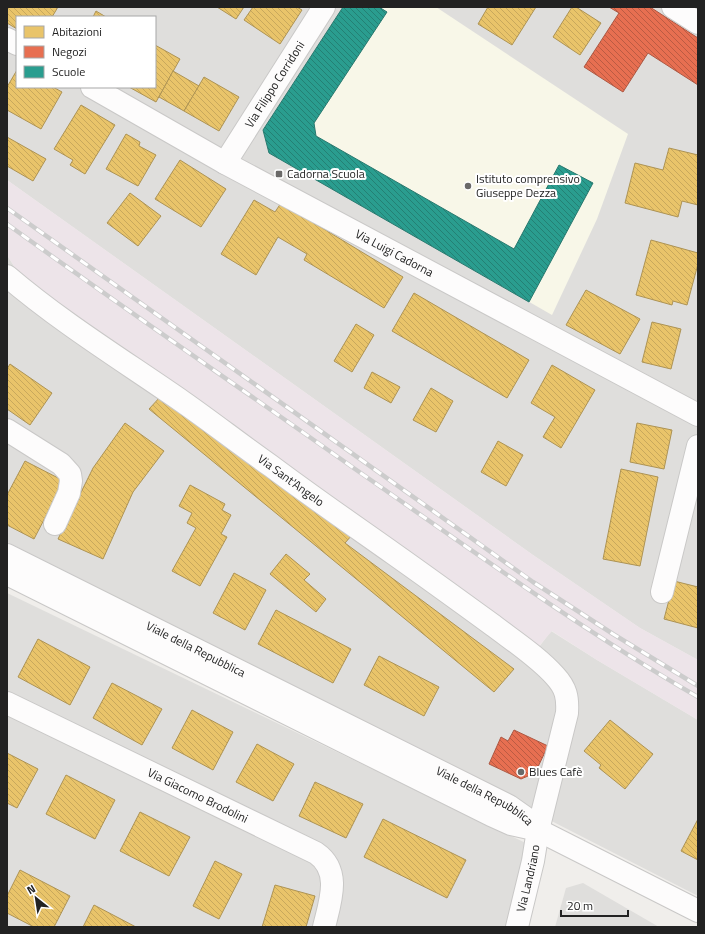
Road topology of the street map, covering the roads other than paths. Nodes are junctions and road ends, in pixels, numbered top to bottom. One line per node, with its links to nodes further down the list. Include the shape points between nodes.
1 (324, 7): 7 (street, Via Filippo Corridoni)
2 (673, 7): 3 (street)
3 (698, 23)
4 (7, 38): 5 (street)
5 (16, 43)
6 (94, 88): 7 (street, Via Luigi Cadorna)
7 (225, 163): 9 (street, Via Luigi Cadorna)
8 (7, 276): 16 (street, Via Sant'Angelo, via 51,311 184,403 515,642 553,674)
9 (698, 415)
10 (7, 430): 12 (street, via 62,464 70,474 69,493)
11 (698, 446): 15 (street)
12 (55, 524)
13 (7, 555): 18 (street, Viale della Repubblica, via 510,806)
14 (7, 574): 18 (street, Viale della Repubblica, via 491,815 512,824)
15 (662, 592)
16 (567, 694): 18 (street, Via Landriano, via 567,716)
17 (7, 703): 20 (street, Via Giacomo Brodolini, via 316,853 326,862 332,877 332,893)
18 (538, 830): 19 (street); 21 (street, Via Landriano)
19 (698, 911)
20 (324, 927)
21 (517, 927)

